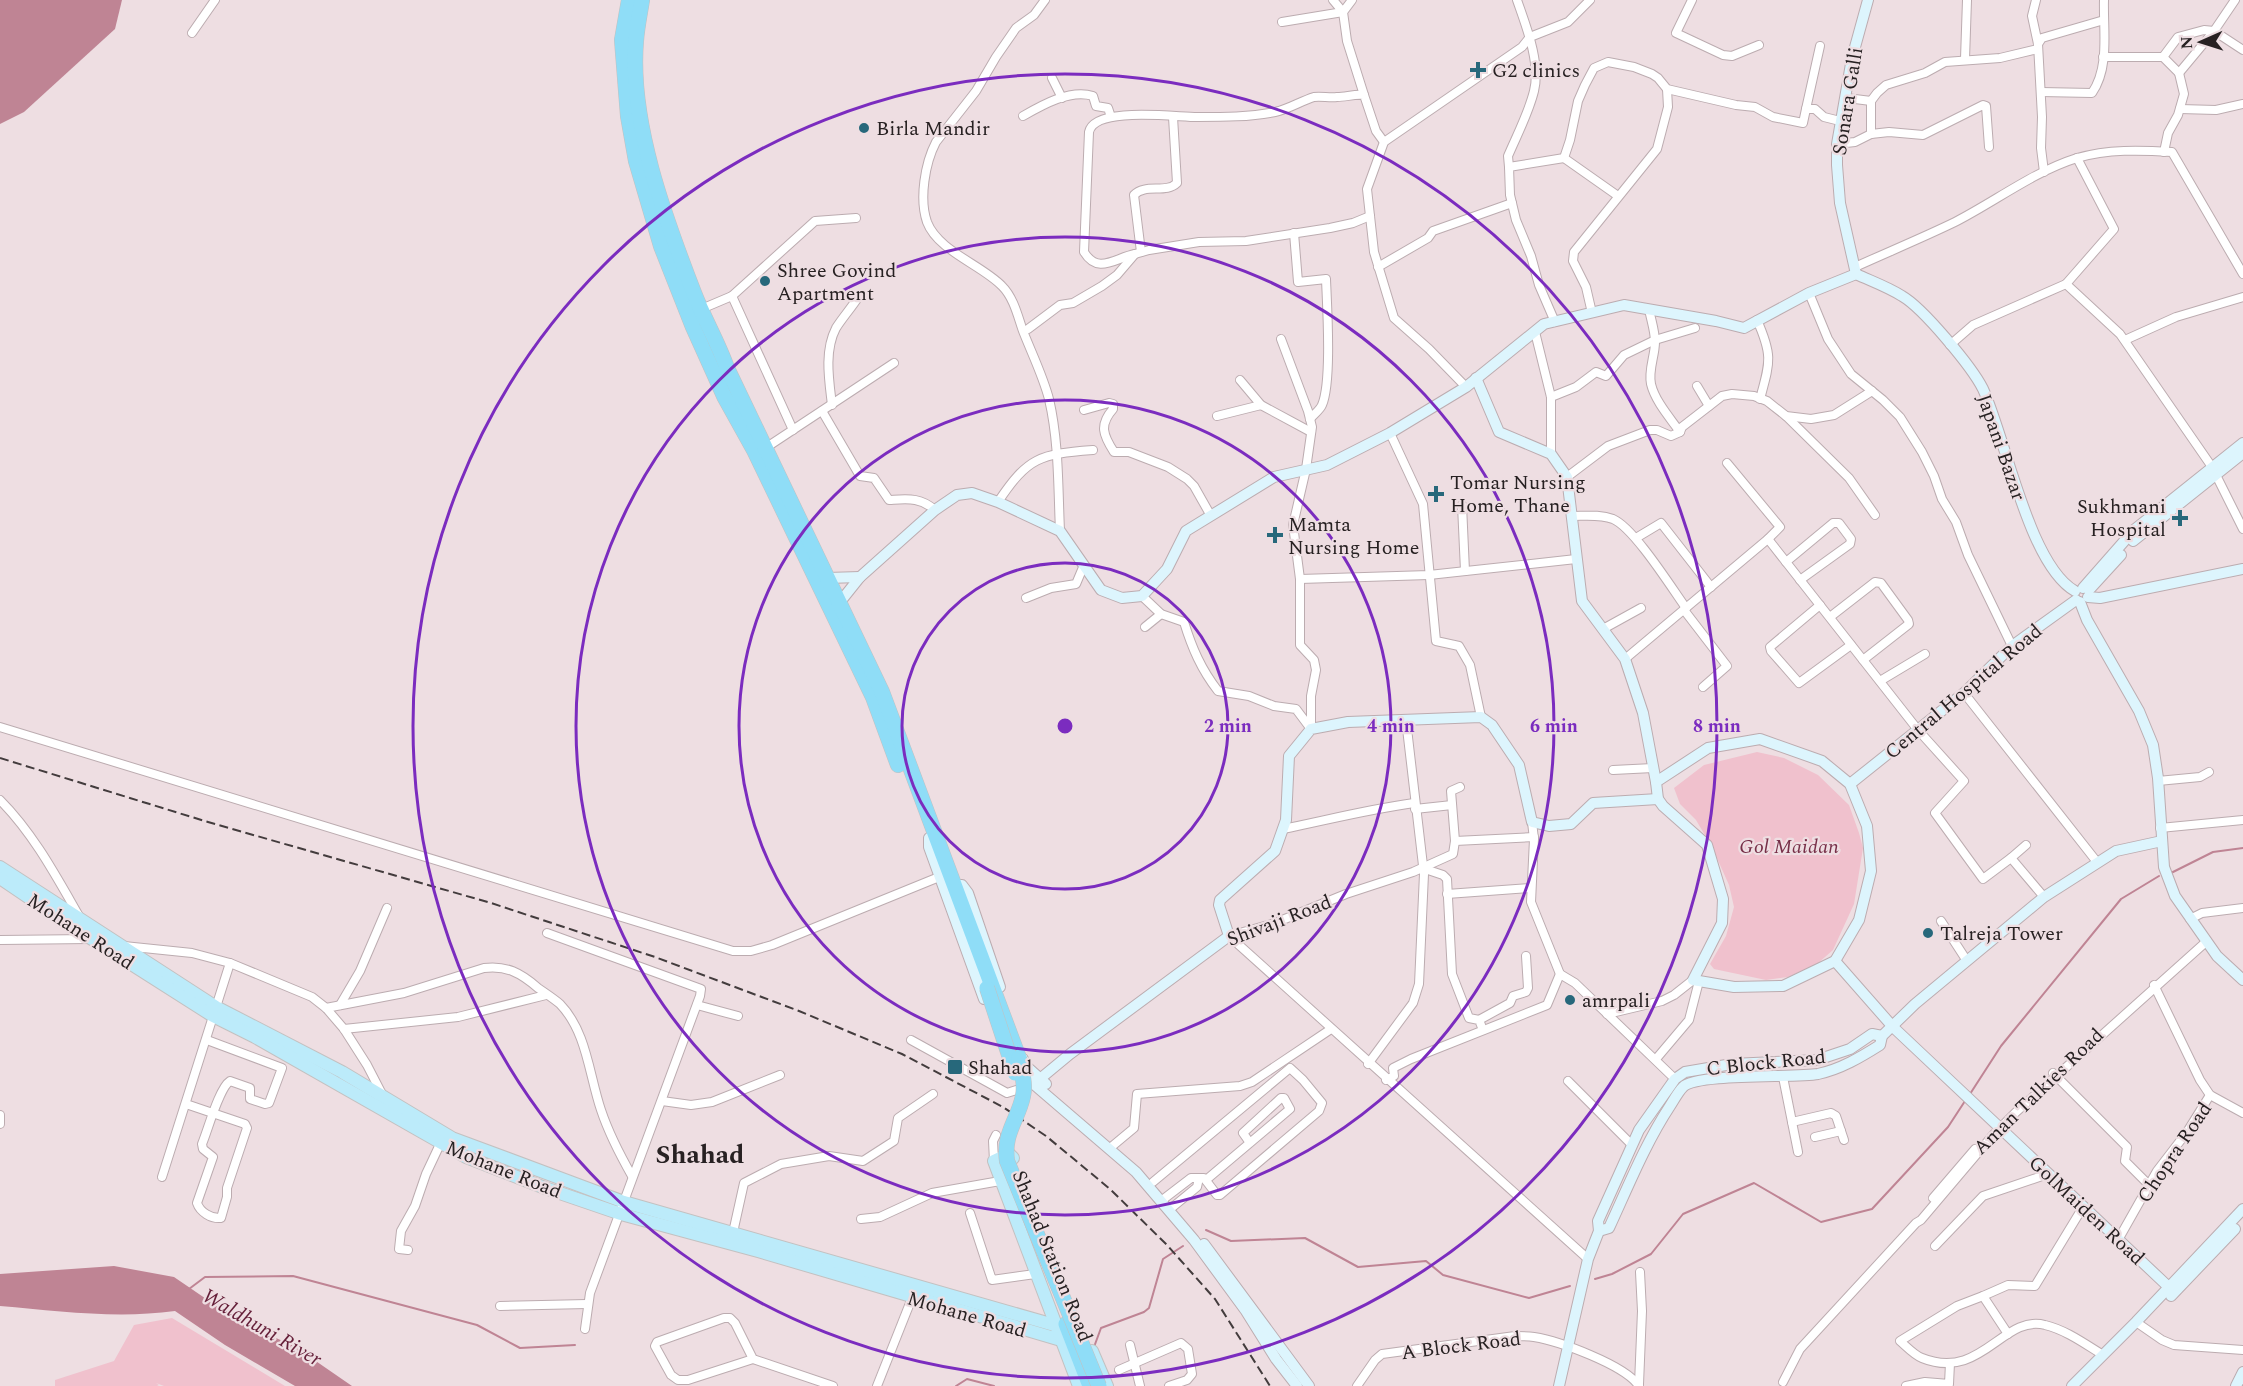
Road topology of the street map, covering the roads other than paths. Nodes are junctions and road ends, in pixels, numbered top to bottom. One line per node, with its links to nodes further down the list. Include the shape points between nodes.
1 (215, 0): 19 (street)
2 (629, 0): 67 (highway, via 622,40 627,116 636,160 661,246)
3 (642, 0): 67 (highway, via 635,71 648,157)
4 (1045, 0): 101 (street, via 1034,15 1016,28 976,91 936,142 926,173 924,213 935,235 993,278 1009,295 1047,391)
5 (1333, 0): 15 (street)
6 (1352, 0): 15 (street)
7 (1517, 0): 20 (street)
8 (1590, 0): 20 (street, via 1568,22)
9 (1692, 0): 21 (street, via 1676,33 1723,55 1732,56)
10 (1868, 0): 34 (street, Sonara Galli, via 1852,58)
11 (1967, 0): 27 (street)
12 (2036, 0): 23 (street, via 2032,16)
13 (2103, 0): 16 (street)
14 (2235, 0): 18 (street)
15 (1343, 12): 17 (street); 32 (street, via 1347,41)
16 (2104, 20): 23 (street, via 2042,38); 25 (street)
17 (1282, 22)
18 (2214, 31): 24 (street); 26 (street, via 2178,38); 28 (street)
19 (192, 33)
20 (1530, 37): 44 (street); 50 (street, via 1534,90 1508,156)
21 (1759, 45)
22 (1820, 46): 37 (street)
23 (2038, 47): 27 (street, via 2000,58); 31 (street)
24 (2243, 50)
25 (2103, 57): 26 (street); 31 (street, via 2092,93)
26 (2163, 57): 28 (street)
27 (1965, 59): 35 (street, via 1945,62 1886,85)
28 (2180, 73): 38 (street, via 2184,94)
29 (1052, 78): 33 (street)
30 (1667, 89): 37 (street, via 1755,107 1773,117 1803,123); 48 (street, via 1658,78 1634,67 1600,64 1578,100); 52 (street, via 1668,107 1657,149)
31 (2041, 92): 51 (street, via 2040,148)
32 (1364, 95): 41 (street, via 1315,97 1276,112 1249,116); 44 (street, via 1376,131)
33 (1062, 98): 39 (street); 40 (street, via 1093,96 1096,106 1108,108)
34 (1847, 98): 35 (street); 42 (street, Sonara Galli)
35 (1871, 101): 43 (street)
36 (2243, 104): 38 (street, via 2216,110)
37 (1806, 109): 42 (street)
38 (2180, 109): 47 (street)
39 (1023, 116)
40 (1111, 117): 41 (street); 57 (street, via 1090,127 1084,252 1098,264)
41 (1173, 117): 57 (street, via 1176,183 1134,195)
42 (1840, 121): 45 (street, Sonara Galli)
43 (1871, 134): 45 (street, via 1855,142); 46 (street, via 1923,135 1983,105)
44 (1384, 142): 54 (street, via 1367,189)
45 (1837, 144): 59 (street, Sonara Galli, via 1840,203)
46 (1989, 147)
47 (2164, 152): 49 (street, via 2130,149); 60 (street, via 2172,152)
48 (1564, 158): 50 (street); 52 (street)
49 (2077, 158): 51 (street); 61 (street, via 2114,229)
50 (1509, 167): 53 (street)
51 (2044, 172): 59 (street)
52 (1618, 196): 68 (street, via 1572,257 1586,287)
53 (1512, 203): 58 (street, via 1433,231 1428,238); 70 (street)
54 (1370, 216): 56 (street, via 1353,223); 58 (street)
55 (856, 218): 63 (street, via 815,221)
56 (1294, 233): 57 (street, via 1246,241 1199,242); 93 (street, via 1298,282 1326,279 1324,396 1321,408)
57 (1138, 253): 72 (street, via 1102,286 1073,303 1060,305)
58 (1378, 267): 82 (street, via 1394,318)
59 (1856, 271): 62 (street); 77 (street, Japani Bazar, via 1902,296 1923,313)
60 (2243, 274)
61 (2066, 284): 76 (street); 77 (street, via 1973,325)
62 (1809, 293): 69 (street); 83 (street, via 1834,348 1851,374)
63 (732, 296): 67 (street); 94 (street)
64 (859, 296): 86 (street, via 836,329 829,349)
65 (2243, 297): 76 (street, via 2176,317)
66 (1649, 309): 68 (street, via 1624,305); 69 (street, via 1744,328); 75 (street)
67 (695, 312): 100 (highway)
68 (1592, 313): 70 (street)
69 (1757, 320): 85 (street, via 1770,355)
70 (1555, 322): 73 (street, via 1544,324)
71 (1695, 328): 75 (street)
72 (1028, 329)
73 (1535, 332): 79 (street); 84 (street)
74 (1281, 339): 93 (street)
75 (1655, 340): 84 (street, via 1624,355 1606,376 1596,372 1576,387); 96 (street, via 1651,385)
76 (2124, 340): 106 (street)
77 (1950, 345): 129 (street, Japani Bazar, via 1982,387 2041,548 2062,580)
78 (894, 363): 86 (street)
79 (1476, 378): 82 (street); 102 (street, via 1499,432)
80 (1240, 380): 87 (street)
81 (1697, 386): 88 (street)
82 (1466, 387): 97 (street)
83 (1872, 391): 92 (street, via 1827,417); 141 (street, via 1900,417 1922,452)
84 (1551, 397): 102 (street)
85 (1760, 399): 88 (street, via 1732,393); 92 (street)
86 (832, 405): 90 (street)
87 (1261, 405): 91 (street); 95 (street)
88 (1709, 406): 96 (street)
89 (1084, 410): 112 (street, via 1113,404 1104,427 1105,438 1114,452 1129,452 1187,479)
90 (822, 411): 94 (street); 110 (street, via 860,476 874,477 889,500 916,499)
91 (1217, 416)
92 (1786, 416): 111 (street, via 1849,478)
93 (1310, 419): 95 (street)
94 (793, 430): 100 (street)
95 (1311, 432): 105 (street)
96 (1680, 432): 107 (street, via 1671,436 1650,430 1608,446)
97 (1390, 433): 105 (street, via 1327,465); 123 (street, via 1423,504)
98 (2243, 443): 106 (street, Central Hospital Road)
99 (1093, 450): 101 (street)
100 (761, 451): 126 (highway)
101 (1057, 453): 108 (street, via 1024,468); 115 (street)
102 (1551, 453): 107 (street)
103 (2243, 453): 106 (street, Central Hospital Road)
104 (1727, 463): 117 (street, via 1780,527)
105 (1306, 470): 112 (street, via 1274,477); 125 (street, via 1293,525)
106 (2214, 471): 114 (street); 129 (street, Central Hospital Road, via 2134,530)
107 (1567, 477): 113 (street)
108 (998, 502): 110 (street, via 978,494 965,494 951,498); 115 (street)
109 (1462, 505): 122 (street)
110 (935, 510): 124 (street)
111 (1875, 515)
112 (1211, 516): 130 (street, via 1186,531 1167,569)
113 (1571, 516): 116 (street, via 1614,519); 118 (street)
114 (2243, 529)
115 (1060, 531): 120 (street)
116 (1636, 538): 128 (street, via 1661,523); 135 (street)
117 (1768, 539): 119 (street); 128 (street)
118 (1576, 560): 122 (street); 139 (street, via 1582,601)
119 (1786, 562): 127 (street); 127 (street, via 1833,523 1839,523 1851,539 1850,544)
120 (1084, 565): 130 (street, via 1101,590 1122,598); 131 (street, via 1076,584)
121 (2243, 569): 129 (street, via 2100,598)
122 (1465, 571): 123 (street)
123 (1430, 575): 125 (street); 148 (street, via 1436,641 1459,646 1470,665)
124 (860, 577): 126 (street); 132 (street)
125 (1300, 579): 151 (street, via 1300,645 1314,660 1316,670)
126 (822, 580): 132 (highway)
127 (1800, 580): 133 (street)
128 (1711, 587): 135 (street)
129 (2082, 595): 141 (street, Central Hospital Road); 157 (street, Japani Bazar, via 2087,620 2139,711 2152,745)
130 (1142, 596): 136 (street)
131 (1026, 597)
132 (835, 605): 153 (highway)
133 (1820, 605): 137 (street); 140 (street, via 1770,651 1799,683)
134 (1641, 608): 139 (street)
135 (1685, 609): 143 (street); 146 (street, via 1727,666)
136 (1161, 614): 138 (street); 151 (street, via 1184,622 1193,651 1218,691 1296,709)
137 (1830, 617): 140 (street); 144 (street, via 1875,582 1881,582 1909,624)
138 (1145, 627)
139 (1603, 630): 143 (street)
140 (1851, 645): 144 (street)
141 (2012, 646): 147 (street, Central Hospital Road)
142 (1925, 654): 145 (street)
143 (1625, 659): 154 (street, via 1643,713)
144 (1863, 660): 145 (street)
145 (1880, 681): 152 (street)
146 (1703, 687)
147 (1964, 693): 152 (street, Central Hospital Road); 174 (street)
148 (1481, 717): 149 (street); 166 (street, via 1492,725 1519,765)
149 (1406, 720): 151 (street, via 1348,722); 164 (street)
150 (0, 727): 178 (street, via 733,951 772,945)
151 (1311, 729): 168 (street, via 1289,756)
152 (1918, 730): 159 (street, Central Hospital Road); 173 (street, via 1964,781 1935,813 1959,847 1983,879)
153 (904, 765): 178 (highway); 178 (highway)
154 (1653, 768): 155 (street); 158 (street)
155 (1613, 771)
156 (2209, 772): 157 (street, via 2199,777)
157 (2158, 781): 167 (street, Japani Bazar)
158 (1656, 782): 159 (street, via 1708,748 1760,738 1822,761); 161 (street)
159 (1850, 784): 195 (street, via 1867,826 1871,871 1859,920)
160 (1460, 787): 163 (street, via 1451,791)
161 (1658, 799): 166 (street, via 1593,803 1571,824 1549,826); 199 (street, via 1707,845 1724,899 1722,923)
162 (0, 801): 185 (street, via 16,816)
163 (1452, 805): 164 (street); 170 (street)
164 (1415, 806): 168 (street, via 1362,811); 176 (street)
165 (2243, 820): 167 (street)
166 (1532, 822): 169 (street)
167 (2160, 828): 171 (street, Japani Bazar)
168 (1283, 829): 190 (street, via 1275,851 1220,900)
169 (1534, 837): 170 (street); 179 (street)
170 (1455, 841): 176 (street, Shivaji Road, via 1453,854)
171 (2162, 841): 174 (street, C Block Road, via 2116,851); 186 (street, Japani Bazar, via 2164,867 2175,896)
172 (2026, 846): 173 (street)
173 (2011, 858): 181 (street)
174 (2097, 862): 181 (street, C Block Road)
175 (0, 867): 185 (main road, Mohane Road)
176 (1422, 868): 180 (street, via 1447,879); 190 (street, Shivaji Road, via 1275,923); 224 (street, via 1419,984 1413,1003)
177 (0, 878): 189 (main road, Mohane Road)
178 (947, 879): 184 (highway); 234 (street, via 962,885 968,893 1026,1066); 234 (street, via 1010,1070)
179 (1530, 888): 180 (street); 198 (street, via 1531,902)
180 (1448, 894): 211 (street, via 1452,974 1469,1018)
181 (2044, 897): 196 (street, C Block Road)
182 (387, 908): 204 (street)
183 (2243, 909): 186 (street, via 2202,913)
184 (961, 910): 311 (highway, bridge, via 1017,1079 1000,1155); 312 (highway, bridge, via 1019,1058 1024,1083 1005,1149 1007,1161)
185 (80, 917): 189 (main road, Mohane Road)
186 (2190, 919): 191 (street, Japani Bazar)
187 (1941, 921): 196 (street)
188 (547, 933): 205 (street, via 701,989)
189 (95, 934): 192 (street); 193 (main road, Mohane Road); 207 (main road, Mohane Road)
190 (1229, 936): 214 (street); 234 (street, Shivaji Road)
191 (2206, 939): 200 (street, Japani Bazar, via 2217,956); 201 (street, Aman Talkies Road)
192 (0, 940)
193 (121, 946): 197 (street, via 192,953); 207 (main road, Mohane Road)
194 (1526, 956): 203 (street, via 1528,988 1511,997)
195 (1835, 961): 199 (street, via 1782,986 1734,987); 212 (street, GolMaiden Road)
196 (1967, 961): 212 (street, C Block Road)
197 (230, 963): 206 (street, via 312,997); 207 (street)
198 (1560, 974): 208 (street); 210 (street, via 1547,1005)
199 (1696, 980): 208 (street, via 1662,1001); 220 (street, via 1689,1020)
200 (2243, 980)
201 (2155, 986): 227 (street, Aman Talkies Road); 239 (street)
202 (546, 995): 204 (street, via 521,975 498,966 404,993); 213 (street, via 458,1017); 263 (street, via 571,1018 605,1120)
203 (1510, 1003): 210 (street); 211 (street)
204 (340, 1005): 206 (street)
205 (697, 1005): 209 (street); 240 (street)
206 (326, 1008): 213 (street)
207 (214, 1011): 217 (street); 226 (main road, Mohane Road)
208 (1607, 1014): 220 (street)
209 (738, 1016)
210 (1515, 1017): 215 (street)
211 (1479, 1020): 215 (street)
212 (1893, 1027): 216 (street, C Block Road); 248 (street, GolMaiden Road)
213 (344, 1029): 238 (street)
214 (1331, 1029): 224 (street); 259 (street, via 1252,1082 1137,1094 1135,1125)
215 (1483, 1030): 232 (street, via 1393,1068 1394,1076)
216 (1882, 1036): 219 (street, C Block Road, via 1872,1034); 221 (street, C Block Road, via 1880,1046)
217 (207, 1040): 241 (street); 242 (street, via 282,1068 269,1103 250,1099 250,1088 230,1081 226,1082)
218 (911, 1040): 234 (street, via 1007,1093)
219 (1847, 1050): 221 (street); 223 (street, C Block Road, via 1817,1060)
220 (1656, 1059): 231 (street)
221 (1853, 1061): 230 (street, C Block Road, via 1820,1073)
222 (1772, 1063): 223 (street, C Block Road); 225 (street, C Block Road); 229 (street)
223 (1788, 1063): 230 (street)
224 (1368, 1064): 232 (street)
225 (1696, 1070): 231 (street, C Block Road); 235 (street)
226 (332, 1074): 238 (main road, Mohane Road); 254 (main road, Mohane Road)
227 (2054, 1075): 248 (street, Aman Talkies Road); 268 (street, via 2127,1147 2125,1161)
228 (780, 1076): 240 (street, via 712,1102 691,1105)
229 (1772, 1077): 230 (street, C Block Road); 235 (street, C Block Road)
230 (1786, 1077): 246 (street)
231 (1676, 1079): 236 (street, C Block Road)
232 (1386, 1080): 283 (street)
233 (1568, 1081): 258 (street)
234 (1038, 1082): 259 (street)
235 (1696, 1082): 236 (street, C Block Road)
236 (1673, 1092): 251 (street, C Block Road); 255 (street, C Block Road)
237 (933, 1094): 278 (street, via 898,1118 894,1141 863,1161 829,1156 781,1164 744,1183)
238 (382, 1095): 254 (main road, Mohane Road)
239 (2210, 1095): 243 (street, Chopra Road); 268 (street, Chopra Road)
240 (662, 1101): 263 (street)
241 (186, 1104): 242 (street); 264 (street)
242 (214, 1113): 242 (street, via 202,1144 213,1157 197,1203 201,1211 217,1219 223,1215 227,1188 247,1128)
243 (2243, 1113)
244 (0, 1115): 247 (street)
245 (1260, 1118): 249 (street); 249 (street, via 1284,1098 1290,1109); 257 (street, via 1243,1133)
246 (1792, 1122): 250 (street, via 1831,1113); 260 (street)
247 (0, 1124)
248 (1998, 1126): 262 (street, GolMaiden Road); 306 (street, Aman Talkies Road, via 1800,1350)
249 (1268, 1128): 257 (street)
250 (1841, 1131): 253 (street); 256 (street)
251 (1638, 1132): 255 (street); 258 (street, C Block Road)
252 (996, 1135): 261 (street)
253 (1815, 1137)
254 (443, 1139): 271 (main road, Mohane Road); 282 (street, via 401,1231 399,1250)
255 (1651, 1140): 277 (street, C Block Road, via 1609,1228)
256 (1844, 1140)
257 (1250, 1143): 265 (street)
258 (1632, 1145): 277 (street, C Block Road, via 1598,1221)
259 (1112, 1146): 267 (street); 269 (street)
260 (1798, 1152)
261 (994, 1161): 266 (main road, Shahad Station Road); 313 (main road, Shahad Station Road, via 1009,1154 1013,1157)
262 (2048, 1174): 270 (street, GolMaiden Road); 281 (street, via 1983,1196)
263 (632, 1176): 271 (street)
264 (162, 1178)
265 (1203, 1179): 267 (street, via 1220,1196 1321,1109 1322,1103 1292,1068); 269 (street, via 1191,1178); 272 (street)
266 (1000, 1181): 275 (street, via 932,1193 880,1217); 285 (main road, Shahad Station Road)
267 (1153, 1182): 269 (street)
268 (2149, 1185): 279 (street, Chopra Road)
269 (1163, 1198): 272 (street)
270 (2084, 1207): 279 (street, GolMaiden Road); 288 (street, via 2035,1286 2008,1286)
271 (623, 1208): 278 (main road, Mohane Road); 290 (street)
272 (1171, 1208): 280 (street)
273 (2243, 1209): 287 (street)
274 (970, 1213): 285 (street, via 992,1280)
275 (861, 1219)
276 (2243, 1220): 287 (street)
277 (1599, 1231): 283 (street, C Block Road)
278 (731, 1238): 289 (main road, Mohane Road); 293 (main road, Mohane Road)
279 (2118, 1240): 287 (street, GolMaiden Road)
280 (1200, 1244): 316 (street); 317 (street)
281 (1935, 1246)
282 (408, 1250)
283 (1588, 1259): 298 (street, C Block Road)
284 (1640, 1272): 307 (street)
285 (1036, 1277): 286 (street); 293 (main road, Shahad Station Road)
286 (1002, 1282)
287 (2171, 1290): 292 (street)
288 (1983, 1296): 295 (street); 302 (street, via 1957,1306 1900,1341 1921,1358)
289 (912, 1298): 296 (main road, Mohane Road); 309 (street)
290 (587, 1304): 291 (street); 294 (street)
291 (500, 1306)
292 (2139, 1324): 299 (street, via 2174,1345); 300 (street); 322 (street)
293 (1054, 1325): 296 (main road, Shahad Station Road)
294 (585, 1329)
295 (2008, 1334): 300 (street, via 2023,1326 2044,1324); 302 (street, via 1982,1353)
296 (1061, 1341): 310 (main road, Shahad Station Road)
297 (1130, 1345): 303 (street)
298 (1567, 1347): 307 (street, A Block Road, via 1595,1356); 318 (street, A Block Road, via 1515,1336 1382,1354); 319 (street, C Block Road)
299 (2243, 1350)
300 (2103, 1355): 321 (street)
301 (753, 1359): 301 (street, via 678,1380 670,1375 655,1346 657,1342 730,1318); 308 (street)
302 (1950, 1363): 320 (street, via 1949,1384 1925,1382)
303 (1135, 1364): 304 (street); 314 (street); 315 (street, via 1181,1343 1188,1349 1192,1374 1187,1380)
304 (1119, 1370)
305 (2243, 1372): 323 (street)
306 (1783, 1382)
307 (1639, 1385)
308 (833, 1386)
309 (877, 1386)
310 (1079, 1386)
311 (1090, 1386)
312 (1099, 1386)
313 (1107, 1386)
314 (1140, 1386)
315 (1169, 1386)
316 (1297, 1386)
317 (1309, 1386)
318 (1357, 1386)
319 (1559, 1386)
320 (1906, 1386)
321 (2072, 1386)
322 (2080, 1386)
323 (2236, 1386)

